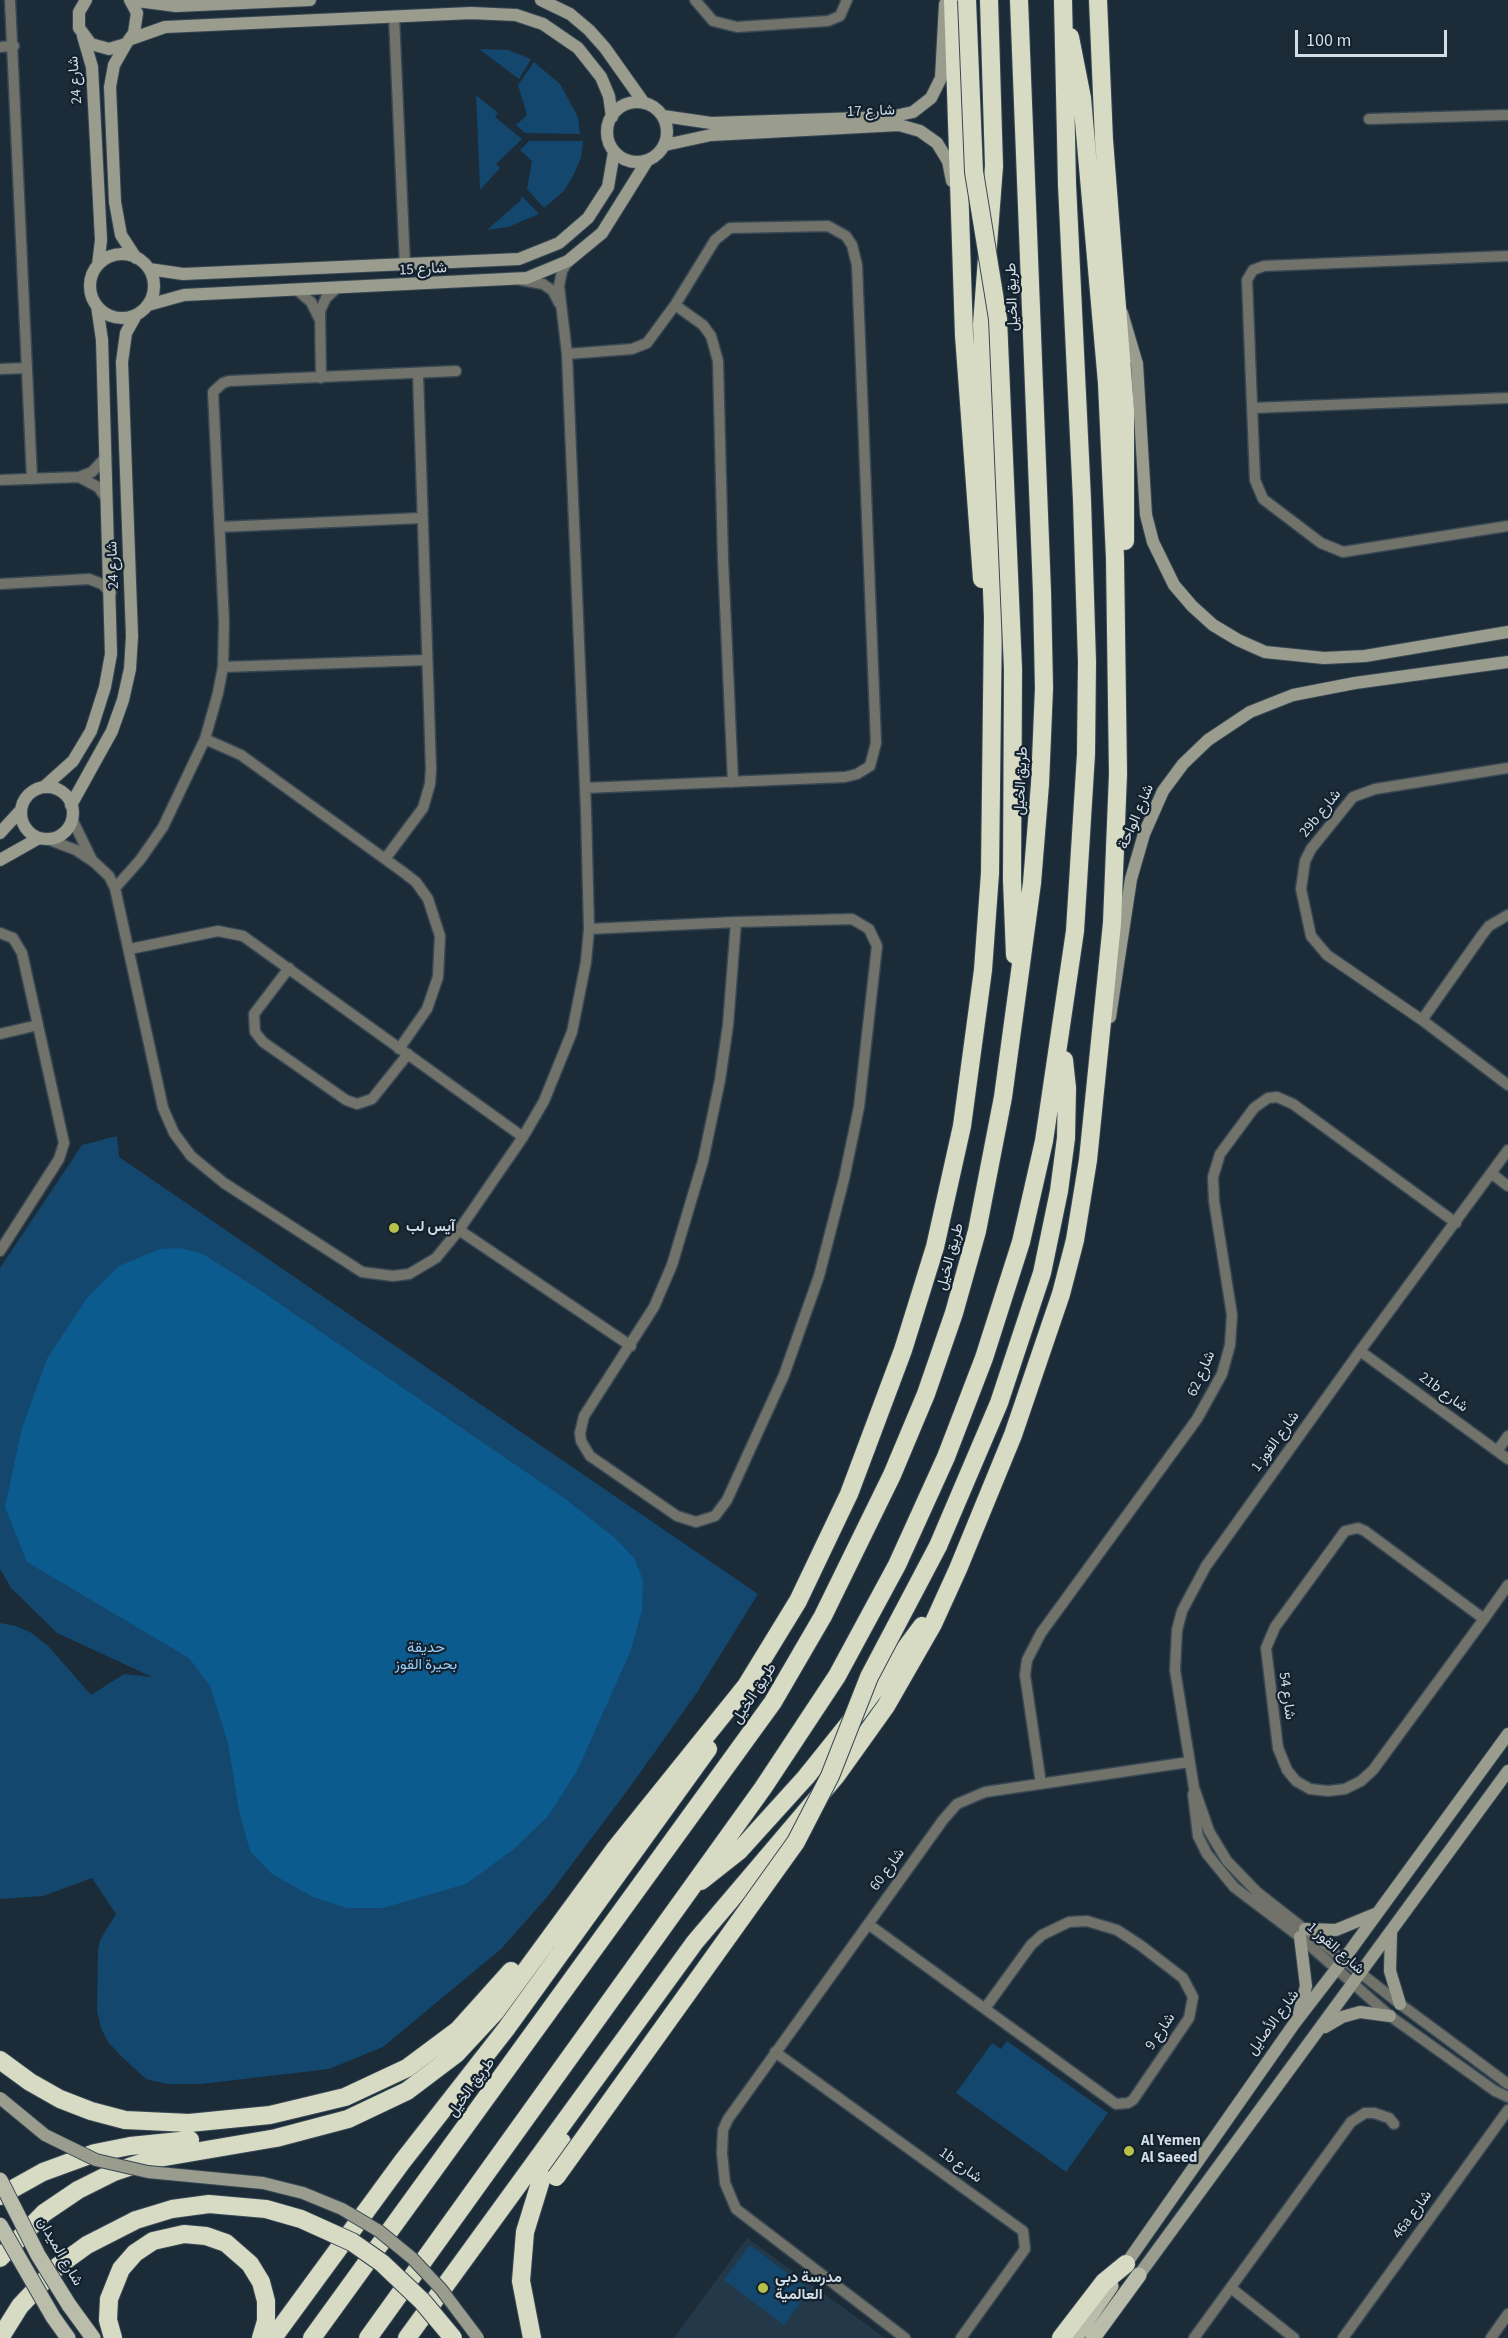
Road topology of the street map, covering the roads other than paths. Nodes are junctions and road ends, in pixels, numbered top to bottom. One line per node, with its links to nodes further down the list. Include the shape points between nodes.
1 (10, 0): 21 (street)
2 (130, 0): 15 (street, via 176,6); 20 (street, via 138,19)
3 (297, 0): 4 (street); 15 (street)
4 (310, 0)
5 (695, 0): 6 (street, via 713,21 737,27 828,21 840,16)
6 (847, 0)
7 (945, 0): 25 (street, 17 شارع, via 941,78 931,98 913,112 890,117 711,123)
8 (953, 0): 37 (highway)
9 (967, 0): 92 (highway, bridge, via 974,172 998,319 1013,669 1012,908)
10 (989, 0): 68 (highway, via 994,166 982,324 993,561)
11 (1019, 0): 92 (highway, طريق الخيل, via 1044,688 1037,834)
12 (1063, 0): 18 (highway)
13 (1098, 0): 44 (highway, via 1104,140)
14 (84, 1): 19 (street, شارع 24, via 78,20)
15 (259, 1)
16 (547, 1): 23 (street, via 594,35)
17 (394, 16): 20 (street, via 165,27); 26 (street, via 501,13 543,24 573,44 595,67 609,96); 35 (street)
18 (1063, 19): 66 (highway, via 1080,78 1100,278 1111,441); 96 (highway, via 1083,500 1087,708 1078,901)
19 (83, 36): 20 (street, via 103,49); 34 (street, شارع 24, via 92,67)
20 (128, 41): 32 (street, via 114,65 110,87 119,228)
21 (14, 46): 22 (street); 49 (street)
22 (0, 47)
23 (644, 103): 25 (street); 26 (street, via 629,104)
24 (1508, 115): 27 (street)
25 (663, 116): 28 (street, via 668,130)
26 (612, 117): 29 (street, via 607,135)
27 (1369, 119)
28 (665, 145): 30 (street); 37 (street, 17 شارع, via 723,135 892,125 920,131 942,149 950,168)
29 (614, 152): 30 (street, via 626,160); 35 (street, شارع 15, via 612,174 602,198 588,218 559,243 513,260)
30 (647, 161): 33 (street, شارع 15, via 606,228)
31 (1508, 256): 55 (street, via 1264,266 1253,270 1247,280)
32 (136, 258): 34 (street, via 120,255); 36 (street)
33 (568, 261): 38 (street, شارع 15); 45 (street, via 560,278)
34 (98, 266): 43 (street, via 91,281)
35 (405, 266): 36 (street, شارع 15, via 183,274)
36 (149, 270): 42 (street, via 154,287)
37 (963, 276): 68 (highway, via 975,503)
38 (516, 279): 39 (street, شارع 15); 45 (street, via 548,287)
39 (337, 288): 40 (street, شارع 15); 47 (street, via 322,304)
40 (297, 290): 42 (street, شارع 15, via 184,295); 47 (street, via 311,302)
41 (675, 304): 48 (street, via 640,347); 74 (street, via 703,325 711,336 718,360); 74 (street, via 715,240 730,228 828,225 846,236 856,255 874,756 870,766 851,776)
42 (148, 305): 46 (street)
43 (97, 306): 46 (street, via 115,318); 56 (street, شارع 24)
44 (1118, 306): 66 (highway, via 1127,485); 67 (street, via 1137,364 1149,528 1168,575 1202,616 1251,647 1304,657 1365,656)
45 (562, 308): 48 (street)
46 (136, 315): 77 (street, شارع 24, via 126,333 122,362 130,669 112,731)
47 (319, 318): 53 (street)
48 (567, 354): 76 (street)
49 (27, 368): 50 (street); 58 (street)
50 (0, 369)
51 (456, 371): 52 (street)
52 (418, 374): 53 (street); 61 (street)
53 (321, 378): 63 (street, via 230,381 213,392)
54 (1508, 398): 55 (street)
55 (1252, 408): 62 (street, via 1254,480 1258,493 1336,551)
56 (106, 457): 57 (street, via 98,468); 60 (street, شارع 24)
57 (79, 477): 58 (street); 60 (street, via 98,487)
58 (32, 479): 59 (street)
59 (0, 480)
60 (106, 498): 65 (street, شارع 24)
61 (421, 518): 63 (street); 69 (street)
62 (1508, 526)
63 (219, 527): 71 (street)
64 (0, 584): 65 (street, via 88,579)
65 (111, 592): 75 (street, شارع 24, via 111,654 96,719 73,760)
66 (1116, 617): 98 (highway, via 1117,824)
67 (1508, 632)
68 (992, 647): 115 (highway, via 990,873 983,970 962,1126 935,1247 884,1403 832,1532 781,1631)
69 (426, 660): 71 (street); 82 (street, via 430,784 416,819)
70 (1508, 662): 98 (street, شارع الواحة, via 1293,695 1235,720 1195,752 1163,791 1139,849 1114,998)
71 (223, 667): 72 (street)
72 (206, 739): 82 (street, via 241,755); 85 (street, via 163,827)
73 (1508, 768): 93 (street, 29b شارع, via 1364,792 1344,805 1305,861 1301,888 1304,913 1318,946)
74 (733, 782): 76 (street)
75 (44, 787): 77 (street, via 63,793); 78 (street, via 28,795)
76 (585, 788): 88 (street)
77 (71, 805): 79 (street)
78 (21, 810): 80 (street); 81 (street, via 23,824)
79 (72, 819): 81 (street, via 63,833); 84 (street)
80 (0, 833)
81 (43, 838): 83 (street); 84 (street, via 76,850)
82 (384, 859): 97 (street, via 416,882 428,898 440,936 433,996)
83 (0, 860)
84 (94, 862): 85 (street)
85 (115, 888): 90 (street)
86 (1508, 915): 93 (street, via 1489,926)
87 (736, 922): 88 (street); 107 (street, via 728,1025 710,1134 672,1265); 107 (street, via 852,919 862,923 875,937 877,956 859,1107 819,1276 771,1407 723,1509 706,1521 686,1521 677,1516 590,1456 581,1441 585,1416)
88 (589, 928): 100 (street, via 583,988 572,1032 552,1084)
89 (0, 933): 94 (street, via 13,938 20,948)
90 (130, 949): 91 (street, via 206,932 231,932 253,942); 105 (street, via 163,1108 178,1139 201,1166 348,1264 377,1276 409,1274 423,1268)
91 (289, 968): 97 (street); 97 (street, via 254,1014 255,1032 267,1045 346,1101 357,1104 372,1099)
92 (1019, 992): 158 (highway, طريق الخيل, via 986,1189 954,1313 910,1433 823,1616 748,1739)
93 (1422, 1020): 99 (street, 29b شارع)
94 (38, 1025): 95 (street); 106 (street, via 64,1143 59,1159)
95 (0, 1034)
96 (1060, 1037): 120 (highway, via 1044,1141 1021,1242 977,1379 934,1485 885,1590 837,1676 789,1751); 164 (highway, bridge, via 1067,1113 1059,1191 1034,1301 1003,1391 938,1546 869,1677 830,1776 796,1842 556,2177 539,2216 530,2258)
97 (403, 1051): 100 (street)
98 (1100, 1053): 113 (highway, via 1085,1186 1061,1294 1013,1435)
99 (1508, 1085)
100 (523, 1137): 105 (street)
101 (1508, 1150): 102 (street, شارع القوز 1)
102 (1492, 1174): 103 (street); 104 (street, شارع القوز 1)
103 (1508, 1186)
104 (1456, 1223): 108 (street, شارع القوز 1); 119 (street, شارع 62, via 1293,1104 1277,1097 1254,1108 1220,1154 1213,1177 1232,1315 1230,1345 1222,1374 1197,1419 1041,1633 1026,1660 1024,1675)
105 (459, 1230): 107 (street)
106 (0, 1251)
107 (631, 1346)
108 (1360, 1351): 110 (street, 21b شارع); 117 (street, شارع القوز 1, via 1206,1566 1182,1611 1175,1670)
109 (1508, 1436): 110 (street)
110 (1497, 1451): 111 (street, 21b شارع)
111 (1508, 1459)
112 (1508, 1586): 114 (street, شارع 54)
113 (947, 1594): 120 (highway, via 806,1777 730,1860); 121 (highway, via 907,1673 871,1730)
114 (1484, 1619): 114 (street, شارع 54, via 1361,1781 1345,1789 1310,1789 1287,1770 1278,1748 1266,1663 1268,1640 1345,1531 1365,1531)
115 (726, 1712): 126 (highway, via 645,1810); 157 (highway, via 697,1766)
116 (1508, 1734): 122 (street, شارع الأصايل)
117 (1189, 1762): 119 (street, شارع 60); 125 (street, شارع القوز 1, via 1198,1836 1219,1870 1248,1900)
118 (1508, 1771): 124 (street, شارع الأصايل)
119 (1041, 1784): 123 (street, شارع 60, via 975,1794 957,1804)
120 (692, 1886): 159 (highway)
121 (736, 1891): 160 (highway); 164 (highway, via 659,2008 560,2145 542,2180 529,2215 522,2257 523,2296)
122 (1379, 1912): 125 (street, via 1336,1930); 127 (street, شارع الأصايل)
123 (868, 1924): 132 (street, شارع 9); 136 (street, شارع 60)
124 (1390, 1932): 129 (street, شارع الأصايل); 131 (street, via 1390,1971)
125 (1302, 1933): 127 (street, شارع القوز 1); 128 (street, شارع القوز 1); 134 (street, via 1306,1986)
126 (549, 1939): 137 (highway, via 527,1953 472,2015 424,2056 366,2089 297,2110 189,2123 125,2120 60,2098); 143 (highway, via 483,2026 441,2067 378,2106)
127 (1344, 1959): 128 (street, شارع الأصايل); 129 (street, شارع القوز 1)
128 (1336, 1970): 130 (street, شارع القوز 1); 134 (street, شارع الأصايل)
129 (1361, 1973): 130 (street, شارع الأصايل); 131 (street, شارع القوز 1)
130 (1353, 1984): 133 (street, شارع القوز 1); 135 (street, شارع الأصايل)
131 (1400, 2004): 138 (street, شارع القوز 1)
132 (986, 2007): 132 (street, شارع 9, via 1109,2100 1122,2105 1133,2100 1189,2018 1193,1997 1183,1978 1154,1956 1117,1930 1087,1921 1069,1922 1042,1935)
133 (1390, 2016): 135 (street, via 1351,2014); 139 (street, شارع القوز 1)
134 (1294, 2024): 148 (street, شارع الأصايل)
135 (1319, 2030): 148 (street, شارع الأصايل)
136 (775, 2052): 165 (street, شارع 60, via 723,2130 725,2183 736,2209); 166 (street, 1b شارع, via 1023,2231 1025,2249)
137 (0, 2060)
138 (1508, 2084)
139 (1508, 2097)
140 (0, 2098): 163 (street, bridge, via 45,2135 96,2160 148,2172 263,2183 303,2193 342,2209 379,2231 412,2258)
141 (1508, 2110): 173 (street, 46a شارع)
142 (1395, 2124): 149 (street, via 1374,2113 1358,2116 1351,2122)
143 (306, 2131): 145 (highway, via 113,2149 60,2164); 147 (highway, via 173,2154 114,2172 53,2207)
144 (0, 2180): 154 (main road, شارع الميدان, bridge, via 38,2255)
145 (0, 2196)
146 (0, 2225): 153 (main road, bridge)
147 (0, 2258)
148 (1132, 2270): 167 (highway, via 1104,2282); 168 (main road, شارع الأصايل); 169 (main road, شارع الأصايل); 170 (main road, via 1134,2295)
149 (1231, 2288): 171 (street); 172 (street)
150 (422, 2301): 152 (highway, bridge, via 359,2247 319,2226 284,2213 209,2204 172,2209 102,2235 58,2266 20,2306); 161 (highway, bridge); 162 (highway, bridge)
151 (1508, 2314): 174 (street)
152 (0, 2338)
153 (68, 2338)
154 (93, 2338)
155 (113, 2338): 156 (highway, via 108,2320 109,2299 121,2269 144,2246 163,2237 184,2234 226,2243 250,2265 261,2282 266,2301)
156 (261, 2338)
157 (273, 2338)
158 (312, 2338)
159 (368, 2338)
160 (407, 2338)
161 (441, 2338)
162 (453, 2338)
163 (478, 2338)
164 (532, 2338)
165 (905, 2338)
166 (961, 2338)
167 (1061, 2338)
168 (1075, 2338)
169 (1093, 2338)
170 (1105, 2338)
171 (1194, 2338)
172 (1294, 2338)
173 (1343, 2338)
174 (1491, 2338)

